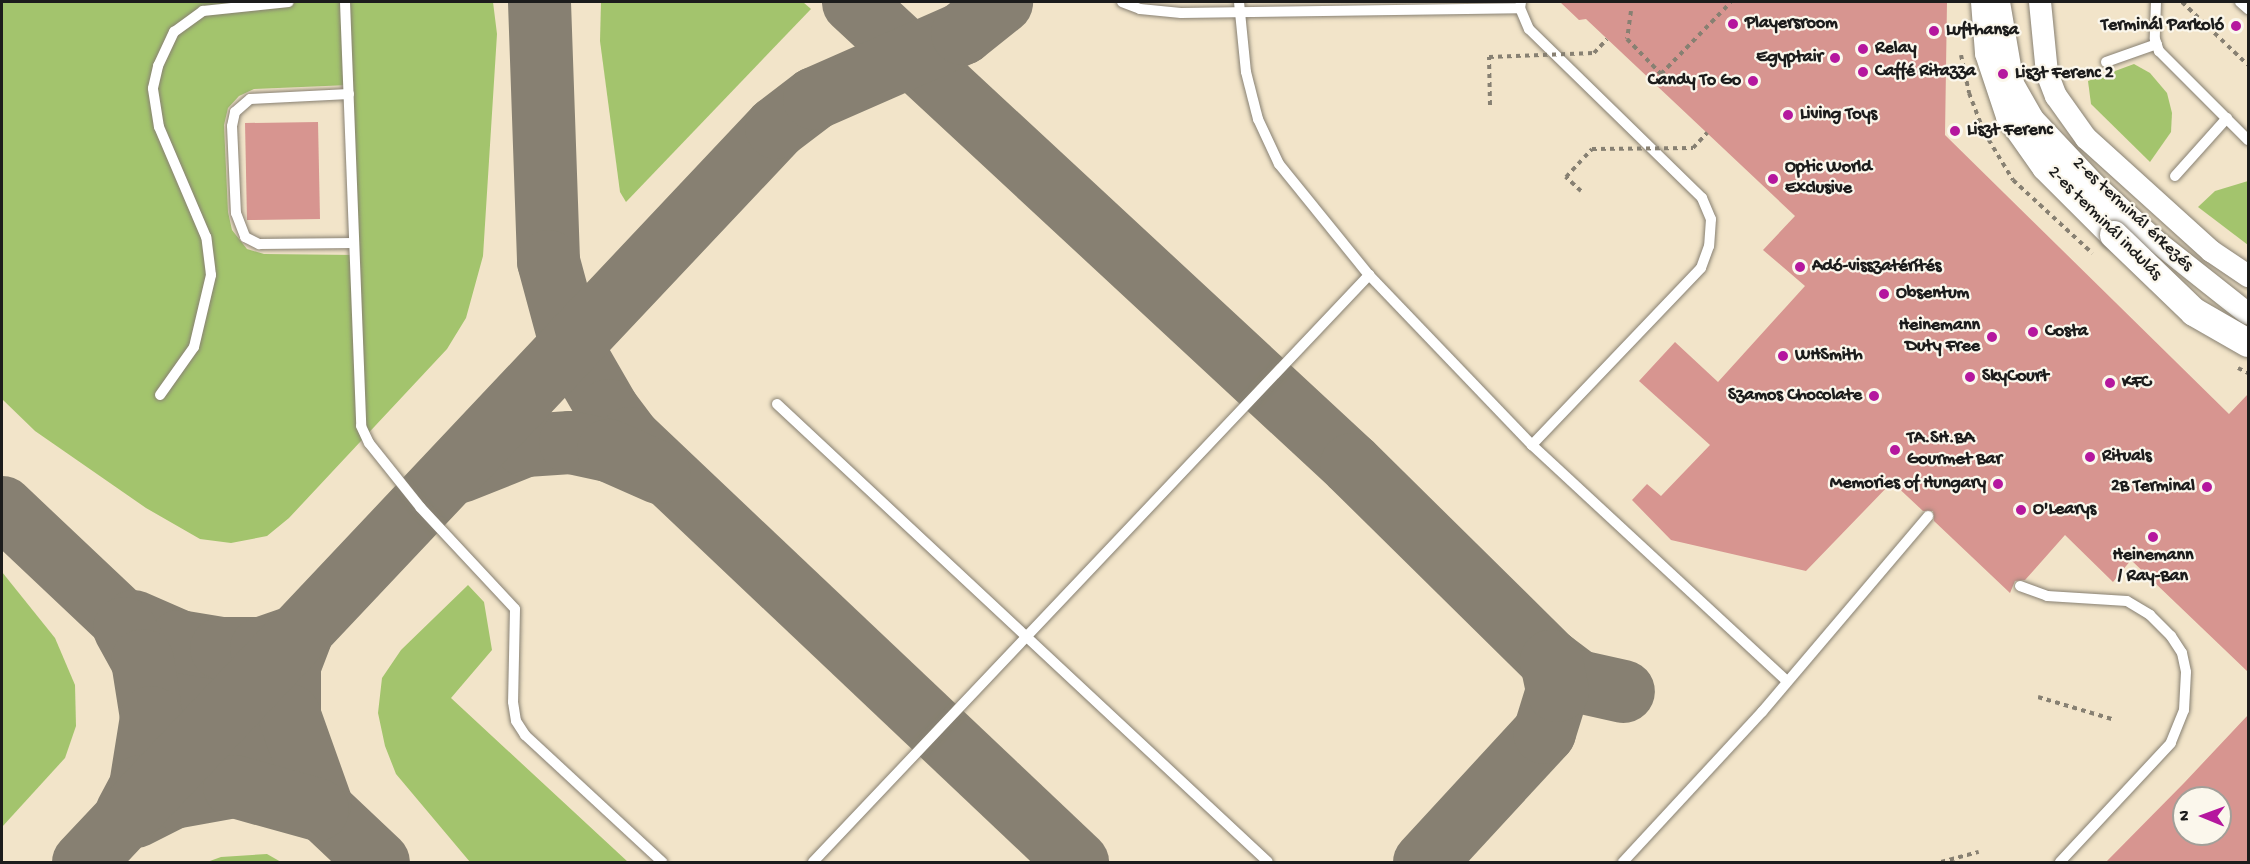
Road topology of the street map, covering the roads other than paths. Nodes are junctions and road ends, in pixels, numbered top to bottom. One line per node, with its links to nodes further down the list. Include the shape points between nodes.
1 (289, 2): 23 (lane, via 203,11 174,32 158,66 153,88 159,127 206,237 211,275 194,347)
2 (345, 2): 14 (lane)
3 (1122, 2): 10 (lane, via 1164,13)
4 (1985, 2): 22 (street, 2-es terminál indulás, bridge, via 1989,53 1999,90 2029,146 2179,299 2211,324)
5 (1999, 2): 21 (street, 2-es terminál érkezés, via 2013,84 2033,119 2094,184 2156,241)
6 (2040, 2): 20 (street, 2-es terminál érkezés, via 2047,73 2055,96 2086,138 2211,251)
7 (2157, 2): 12 (lane)
8 (2241, 2): 11 (lane)
9 (1520, 5): 10 (lane); 25 (lane, via 1529,29 1702,198 1711,219 1709,246 1701,268)
10 (1239, 7): 19 (lane, via 1248,82 1258,119 1279,164)
11 (2248, 9)
12 (2157, 44): 13 (lane); 15 (lane)
13 (2106, 62)
14 (349, 94): 18 (lane); 18 (lane, via 250,99 235,112 232,126 236,213 245,237 259,244)
15 (2227, 118): 16 (lane); 17 (lane)
16 (2248, 140)
17 (2175, 176)
18 (354, 243): 30 (lane, via 359,410 369,443 420,507 515,609 513,702 516,721 525,735)
19 (1369, 275): 25 (lane); 28 (lane)
20 (2248, 276)
21 (2248, 314)
22 (2248, 343)
23 (160, 395)
24 (777, 404): 28 (lane)
25 (1532, 445): 29 (lane)
26 (1928, 516): 29 (lane)
27 (2020, 586): 34 (lane, via 2047,596 2127,601 2150,615 2171,636 2182,653 2186,672 2184,710 2171,742)
28 (1024, 636): 31 (lane); 32 (lane)
29 (1786, 680): 33 (lane, via 1762,712)
30 (662, 862)
31 (813, 862)
32 (1268, 862)
33 (1623, 862)
34 (2060, 862)

